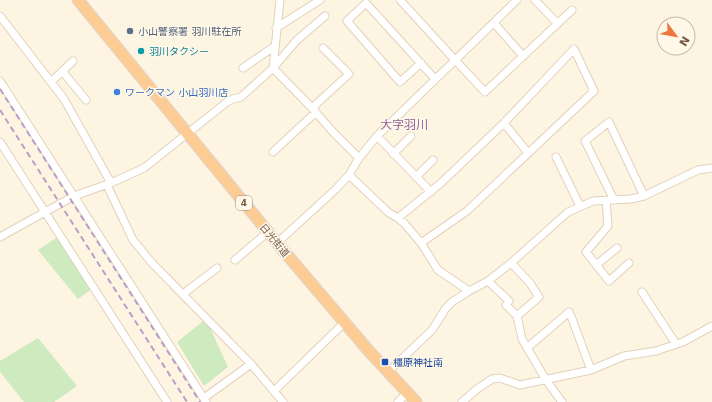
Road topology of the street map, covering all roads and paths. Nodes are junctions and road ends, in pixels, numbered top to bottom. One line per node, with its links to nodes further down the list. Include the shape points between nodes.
1 (78, 0): 29 (highway, 日光街道 / 4)
2 (280, 0): 13 (street)
3 (320, 0): 13 (street)
4 (400, 0): 17 (street)
5 (516, 0): 11 (street)
6 (535, 0): 12 (street)
7 (367, 1): 19 (street); 19 (street, via 347,21 400,82)
8 (572, 10): 12 (street)
9 (0, 16): 25 (street)
10 (325, 16): 21 (street, via 297,40)
11 (494, 23): 16 (street); 17 (street)
12 (557, 23): 16 (street)
13 (276, 28): 14 (street)
14 (275, 46): 20 (street); 21 (street)
15 (323, 48): 27 (street, via 349,74)
16 (522, 56): 17 (street, via 485,92)
17 (455, 60): 23 (street)
18 (73, 61): 22 (street)
19 (421, 63): 23 (street)
20 (243, 68)
21 (273, 68): 27 (street); 29 (street, via 241,98 227,102)
22 (62, 71): 25 (street); 26 (street)
23 (435, 78): 30 (street)
24 (0, 81): 44 (street)
25 (51, 82): 42 (street, via 64,99)
26 (86, 100)
27 (314, 110): 33 (street); 37 (street)
28 (504, 123): 34 (street); 34 (street, via 574,49 594,91); 43 (street)
29 (187, 134): 42 (street, via 151,164); 50 (highway, 日光街道 / 4)
30 (377, 136): 35 (street); 37 (street)
31 (411, 136): 35 (street)
32 (0, 142): 48 (street)
33 (273, 152)
34 (528, 153): 52 (street, via 467,211)
35 (393, 154): 41 (street)
36 (556, 157): 47 (street)
37 (359, 158): 40 (street)
38 (433, 160): 41 (street)
39 (712, 168): 45 (street, via 698,170)
40 (349, 175): 49 (street, via 389,213); 53 (street)
41 (416, 177): 43 (street)
42 (109, 184): 44 (street); 63 (street, via 132,240)
43 (431, 192): 49 (street)
44 (74, 196): 48 (street); 75 (street)
45 (644, 196): 46 (street); 46 (street, via 609,122 585,141)
46 (610, 200): 47 (street, via 592,201); 58 (street, via 608,226 586,252)
47 (580, 206): 56 (street, via 557,220)
48 (45, 211): 51 (street); 76 (street)
49 (398, 218): 52 (street)
50 (268, 232): 53 (highway, 日光街道 / 4); 55 (street)
51 (0, 237)
52 (421, 242): 61 (street, via 438,270)
53 (277, 243): 65 (highway, 日光街道 / 4)
54 (616, 248): 58 (street)
55 (235, 260)
56 (511, 263): 60 (street); 64 (street, via 539,297)
57 (629, 263): 58 (street, via 609,281)
58 (596, 265)
59 (217, 268): 63 (street)
60 (488, 281): 61 (street); 64 (street, via 509,301 506,305)
61 (469, 290): 71 (street, via 446,308 432,330)
62 (642, 292): 67 (street)
63 (183, 294): 69 (street)
64 (517, 316): 68 (street, via 522,339)
65 (344, 323): 71 (highway, 日光街道 / 4); 73 (street)
66 (712, 326): 67 (street)
67 (676, 344): 70 (street, via 656,351 624,356)
68 (527, 348): 70 (street, via 570,314); 72 (street)
69 (251, 364): 73 (street); 75 (street)
70 (591, 370): 72 (street)
71 (388, 372): 74 (highway, 日光街道 / 4)
72 (546, 380): 80 (street, via 520,385 500,378 492,379); 81 (street)
73 (274, 391): 77 (street)
74 (407, 393): 78 (street); 79 (highway, 日光街道 / 4)
75 (205, 400)
76 (167, 402)
77 (283, 402)
78 (398, 402)
79 (416, 402)
80 (462, 402)
81 (562, 402)

